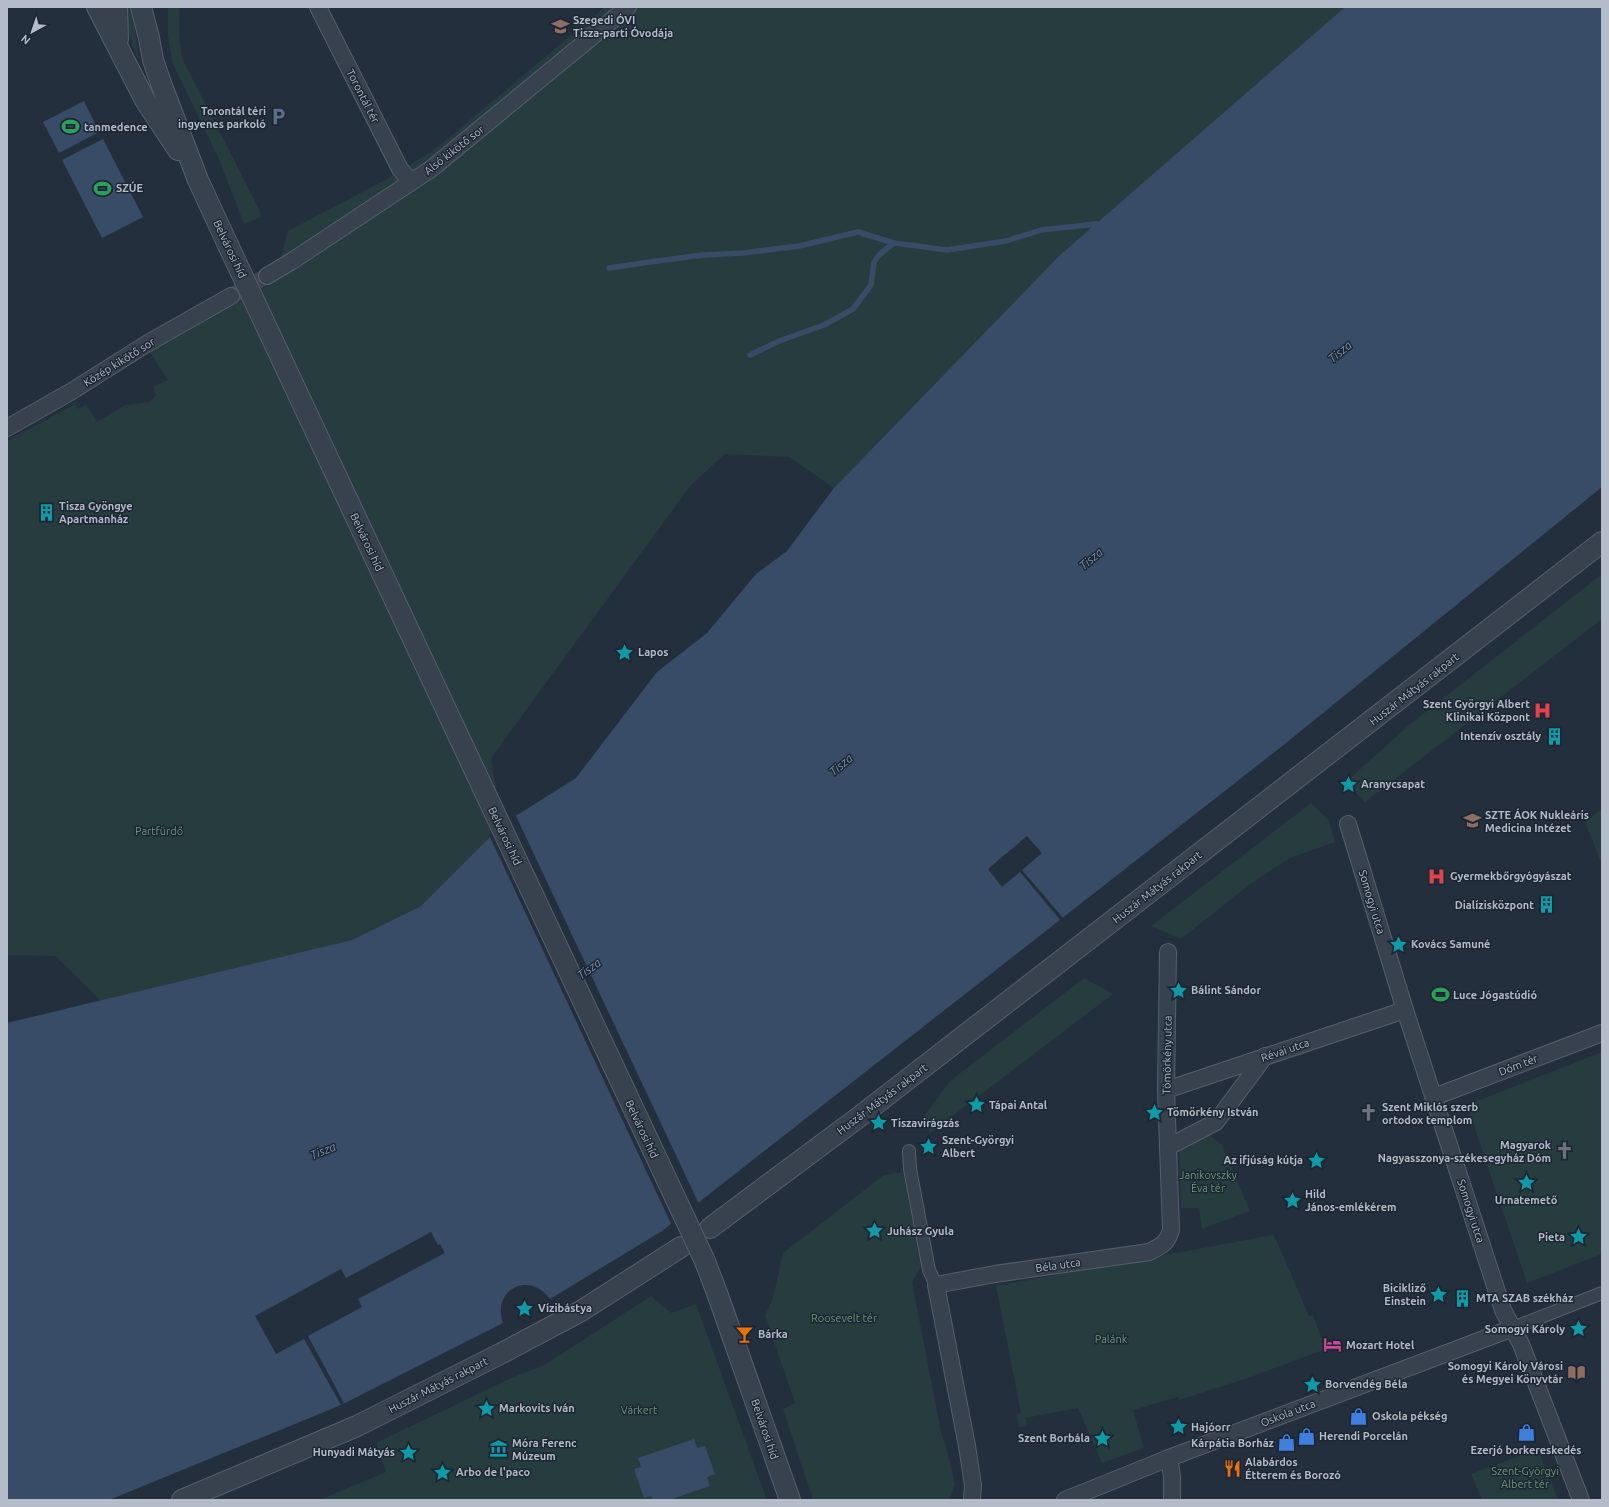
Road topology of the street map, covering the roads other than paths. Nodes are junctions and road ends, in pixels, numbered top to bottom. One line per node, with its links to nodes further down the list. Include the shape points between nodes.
1 (98, 7): 8 (street)
2 (116, 7): 8 (street)
3 (141, 7): 7 (street)
4 (153, 7): 7 (street)
5 (318, 7): 10 (street, Torontál tér, via 400,169)
6 (628, 7): 10 (street, Alsó kikötő sor, via 470,138)
7 (149, 38): 9 (street, Belvárosi híd, via 153,60)
8 (118, 47): 9 (street, Belvárosi híd, via 145,100)
9 (198, 180): 32 (street, Belvárosi híd, bridge, via 704,1260)
10 (411, 182): 11 (street, Alsó kikötő sor)
11 (267, 276)
12 (231, 296): 13 (street, Közép kikötő sor)
13 (7, 428)
14 (1602, 542): 24 (street, Huszár Mátyás rakpart, via 871,1107)
15 (1348, 824): 17 (street, Somogyi utca)
16 (1168, 952): 20 (street, Tömörkény utca)
17 (1405, 1010): 19 (street, Révai utca); 21 (street, Somogyi utca)
18 (1602, 1033): 21 (street, Dóm tér)
19 (1265, 1056): 20 (street, Révai utca); 22 (street, via 1216,1122)
20 (1166, 1090): 22 (street, Tömörkény utca)
21 (1434, 1097): 29 (street, Somogyi utca, via 1503,1310)
22 (1168, 1147): 25 (street, Tömörkény utca)
23 (909, 1150): 27 (street, via 929,1270)
24 (710, 1228)
25 (1171, 1230): 27 (street, Béla utca, via 1169,1239 1149,1252 995,1274)
26 (681, 1247): 31 (street, Huszár Mátyás rakpart, via 581,1310 488,1360 357,1426)
27 (936, 1286): 33 (street, via 967,1446 973,1485)
28 (1602, 1293): 29 (street)
29 (1513, 1328): 30 (street, Oskola utca); 36 (street, Somogyi utca)
30 (1169, 1458): 34 (street, Oskola utca); 35 (street)
31 (182, 1500)
32 (790, 1500)
33 (972, 1500)
34 (1065, 1500)
35 (1172, 1500)
36 (1581, 1500)

